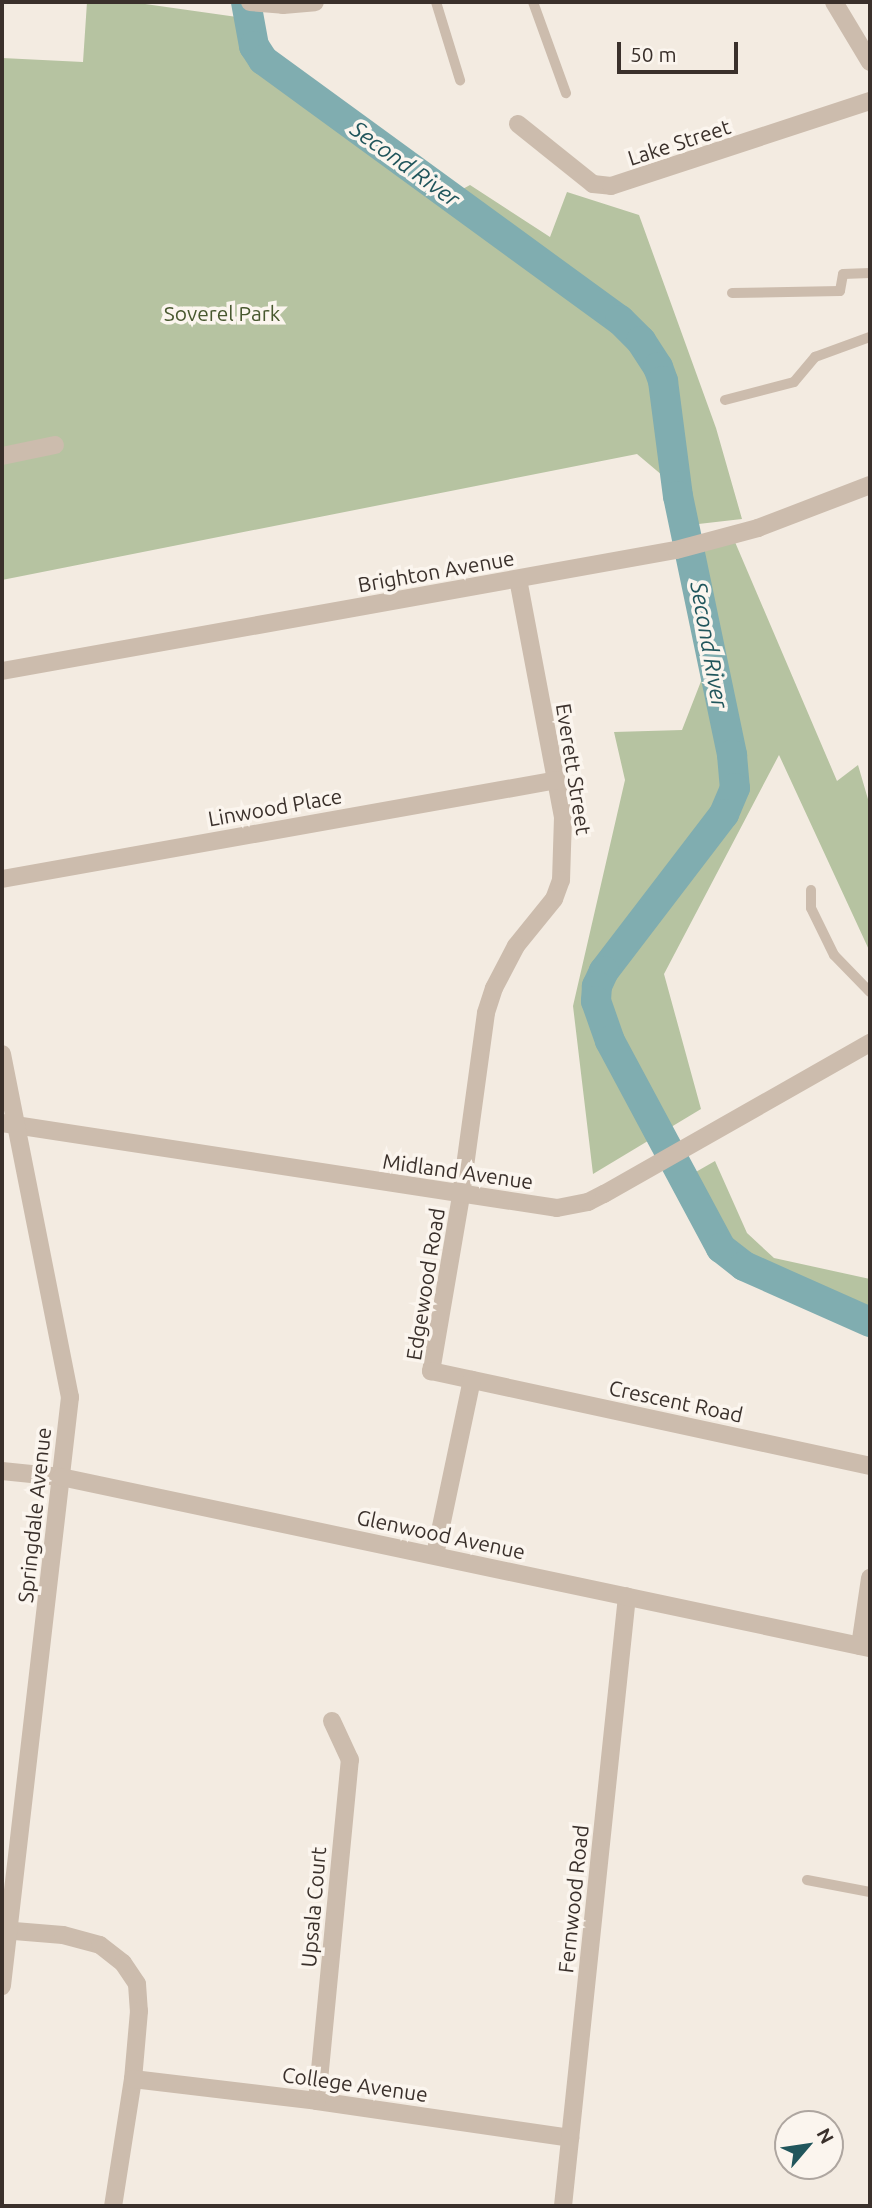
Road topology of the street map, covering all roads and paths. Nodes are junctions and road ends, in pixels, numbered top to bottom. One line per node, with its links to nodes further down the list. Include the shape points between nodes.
1 (314, 2): 5 (street)
2 (436, 2): 8 (lane)
3 (533, 2): 9 (lane)
4 (835, 2): 6 (street)
5 (256, 3)
6 (864, 39): 7 (street)
7 (870, 62)
8 (460, 80)
9 (566, 93)
10 (870, 101): 11 (street, Lake Street, via 611,186 593,184)
11 (518, 124)
12 (870, 273): 13 (lane, via 843,274 840,291)
13 (732, 293)
14 (870, 337): 15 (lane, via 815,357 794,382)
15 (725, 400)
16 (55, 445): 17 (street)
17 (2, 456)
18 (870, 485): 19 (street, Brighton Avenue, via 703,544)
19 (518, 579): 20 (street, Brighton Avenue); 21 (street, Everett Street)
20 (2, 671)
21 (557, 780): 22 (street, Linwood Place); 28 (street, Everett Street, via 564,838 561,880 554,899 516,946 485,1013)
22 (2, 879)
23 (811, 890): 24 (lane, via 811,908 834,954)
24 (870, 992)
25 (870, 1042): 28 (street, Midland Avenue, via 604,1194 572,1207)
26 (2, 1054): 27 (street, Springdale Avenue)
27 (9, 1124): 28 (street, Midland Avenue); 32 (street, Springdale Avenue, via 70,1397)
28 (461, 1196): 29 (street, Edgewood Road, via 431,1371)
29 (472, 1380): 30 (street, Crescent Road); 33 (street)
30 (870, 1466)
31 (2, 1471): 32 (street, Glenwood Avenue)
32 (61, 1477): 33 (street, Glenwood Avenue); 40 (street, Springdale Avenue)
33 (435, 1555): 35 (street, Glenwood Avenue)
34 (870, 1578): 36 (street)
35 (627, 1596): 36 (street, Glenwood Avenue); 44 (street, Fernwood Road)
36 (865, 1647)
37 (332, 1721): 43 (street, Upsala Court, via 350,1760)
38 (807, 1880): 39 (lane)
39 (870, 1892)
40 (6, 1931): 41 (street, Springdale Avenue); 42 (street, via 100,1945 123,1963 137,1983)
41 (2, 1986)
42 (133, 2079): 43 (street, College Avenue); 45 (street)
43 (317, 2101): 44 (street, College Avenue)
44 (570, 2138): 46 (street, Fernwood Road)
45 (113, 2206)
46 (563, 2206)

